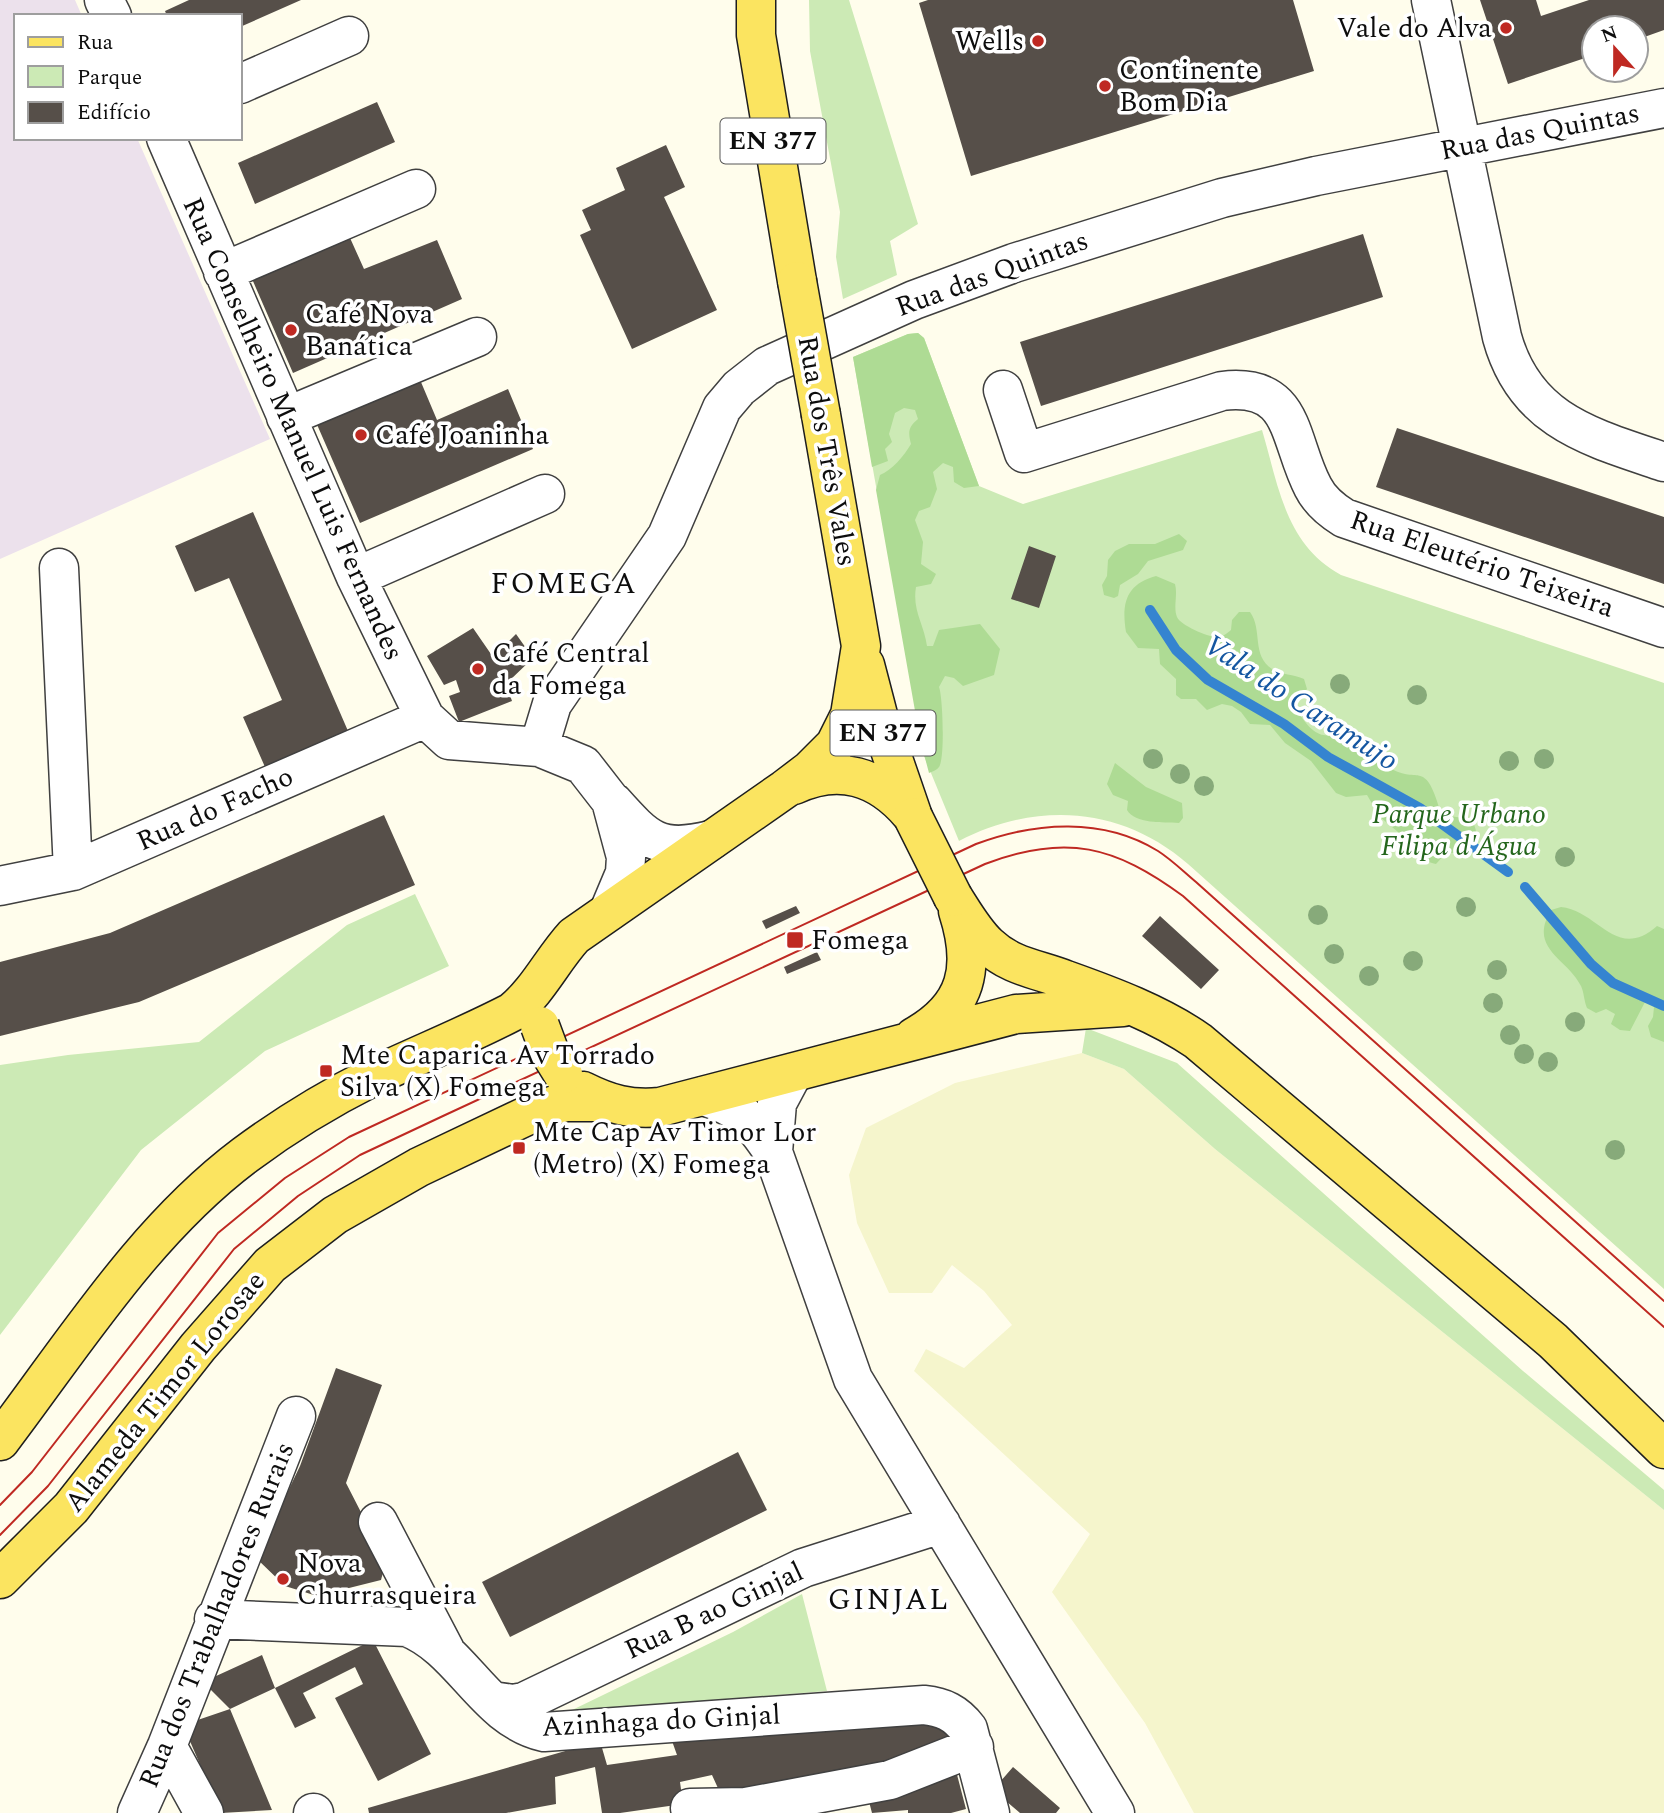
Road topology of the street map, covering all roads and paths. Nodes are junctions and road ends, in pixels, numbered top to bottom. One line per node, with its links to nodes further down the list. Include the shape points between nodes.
1 (756, 0): 18 (main road, Rua dos Três Vales / EN 377, bridge, via 756,36)
2 (1431, 0): 7 (street)
3 (349, 36): 4 (street)
4 (242, 83)
5 (1664, 108): 7 (street, Rua das Quintas)
6 (167, 140): 9 (street, Rua Conselheiro Manuel Luis Fernandes)
7 (1462, 147): 13 (street, via 1502,337 1524,388 1569,426); 20 (street, Rua das Quintas, via 1236,195 1125,227 914,300 767,366 722,408 667,536 552,704)
8 (416, 189): 9 (street)
9 (223, 272): 12 (street, Rua Conselheiro Manuel Luis Fernandes)
10 (477, 337): 12 (street)
11 (1003, 390): 17 (street, Rua Eleutério Teixeira, via 1024,453 1222,391 1253,392 1280,407 1293,426 1313,487 1330,509 1344,518)
12 (286, 417): 16 (street, Rua Conselheiro Manuel Luis Fernandes)
13 (1664, 462)
14 (545, 494): 16 (street)
15 (59, 568): 25 (street)
16 (356, 577): 19 (street, Rua Conselheiro Manuel Luis Fernandes)
17 (1664, 628)
18 (861, 646): 21 (main road, Rua dos Três Vales / EN 377, via 850,715 835,745); 23 (main road, EN 377, via 878,715)
19 (425, 718): 20 (street, via 449,740); 25 (street, Rua do Facho)
20 (539, 747): 22 (street, via 583,765)
21 (785, 789): 23 (main road, via 831,773 850,774 894,795); 24 (main road, Rua dos Três Vales)
22 (611, 801): 24 (street, via 644,836 660,844 682,847); 28 (street, via 626,857 625,873)
23 (913, 817): 27 (main road, bridge)
24 (712, 839): 28 (main road, Rua dos Três Vales)
25 (74, 871): 26 (street, Rua do Facho)
26 (0, 886)
27 (954, 897): 30 (main road, via 975,930 1005,958); 31 (main road, via 965,933 965,979 946,1014)
28 (609, 911): 29 (main road, Rua dos Três Vales, via 574,936)
29 (547, 971): 34 (main road, bridge, via 540,1026 550,1053 563,1074 581,1090); 39 (main road, via 528,1000 512,1012 370,1078 292,1123 188,1203 139,1257)
30 (1129, 1006): 31 (main road, via 1016,1014); 36 (main road, via 1198,1041)
31 (896, 1046): 32 (main road)
32 (793, 1073): 33 (main road); 35 (street, via 777,1103)
33 (704, 1096): 34 (main road, via 644,1109); 35 (street, via 732,1105 752,1120)
34 (606, 1102): 43 (main road, Alameda Timor Lorosae, via 565,1102 508,1124 335,1215 280,1257 224,1315 71,1508)
35 (773, 1152): 42 (street, via 853,1380)
36 (1553, 1341): 38 (main road); 40 (main road)
37 (296, 1416): 44 (street, Rua dos Trabalhadores Rurais)
38 (1664, 1419)
39 (0, 1440)
40 (1664, 1448)
41 (378, 1522): 45 (street)
42 (941, 1524): 46 (street, Rua B ao Ginjal, via 803,1568 524,1702); 53 (street)
43 (0, 1579)
44 (214, 1619): 45 (street, Azinhaga do Ginjal, via 407,1627); 47 (street, Rua dos Trabalhadores Rurais)
45 (445, 1650): 46 (street, Azinhaga do Ginjal)
46 (492, 1701): 48 (street, Azinhaga do Ginjal, via 512,1721 544,1732 924,1705 961,1719)
47 (167, 1746): 50 (street, Rua dos Trabalhadores Rurais); 51 (street)
48 (974, 1747): 49 (street, via 890,1780 746,1807); 52 (street, Azinhaga do Ginjal)
49 (690, 1808)
50 (137, 1813)
51 (204, 1813)
52 (990, 1813)
53 (1115, 1813)

